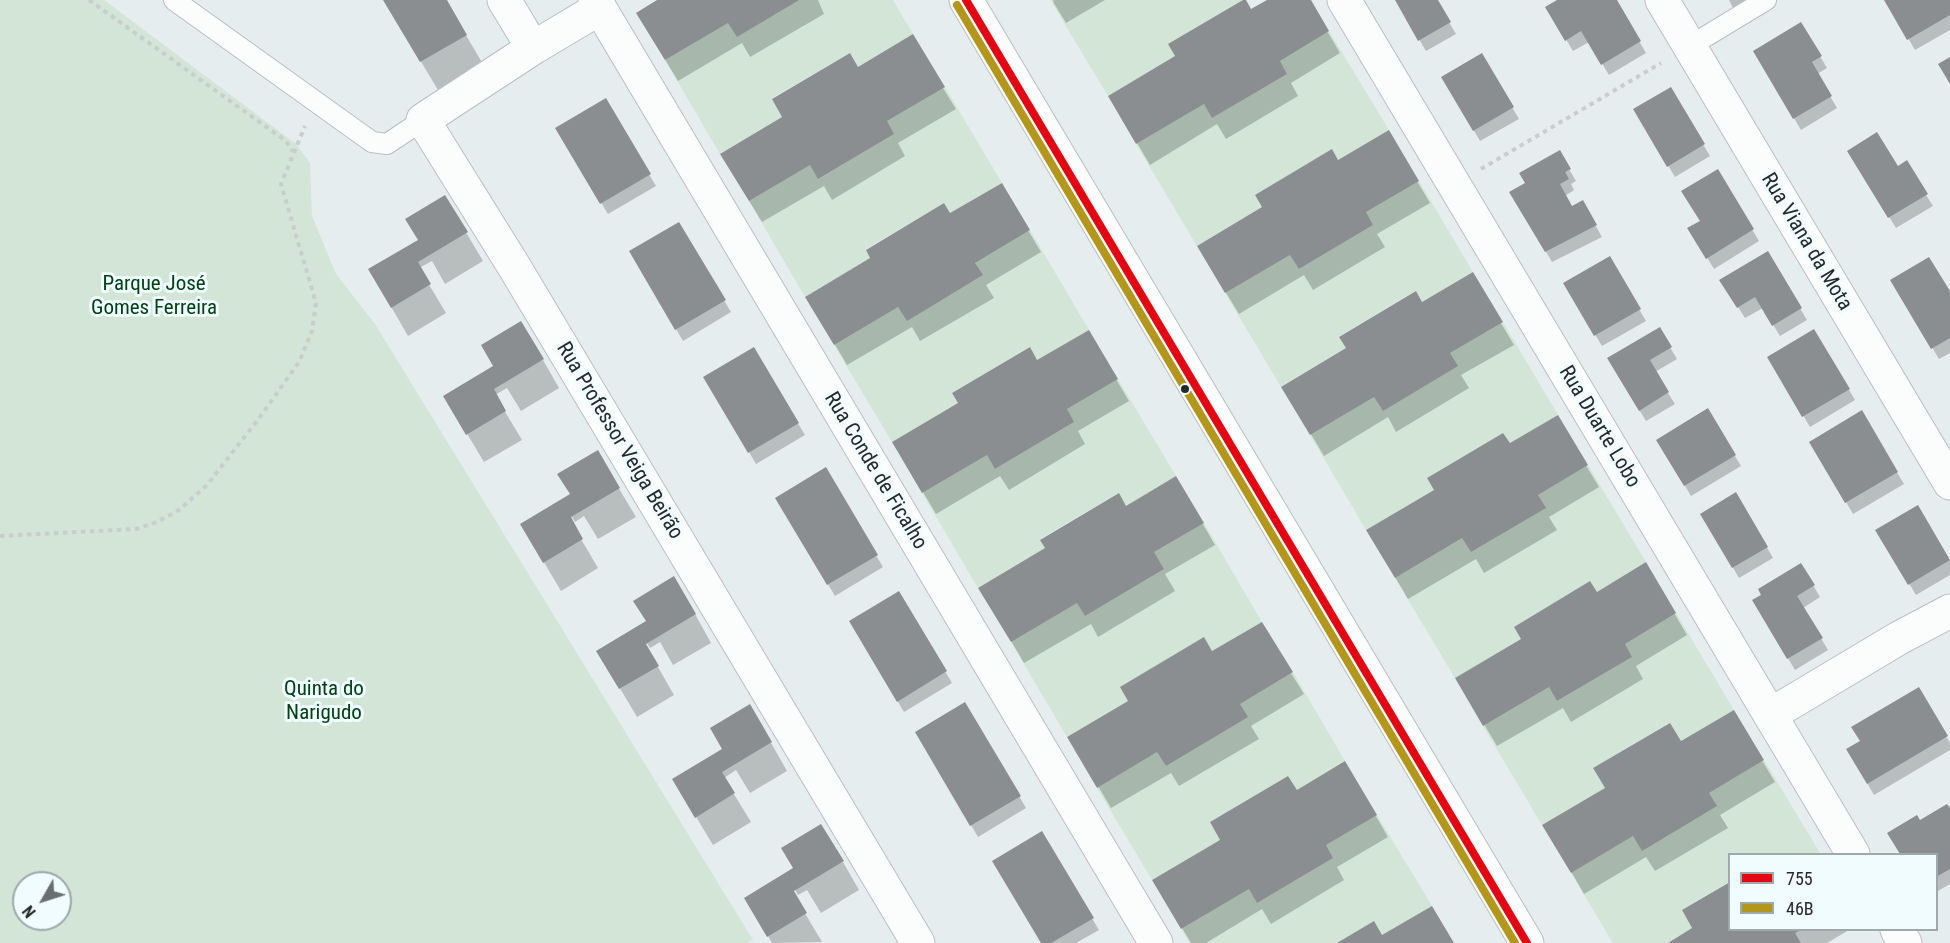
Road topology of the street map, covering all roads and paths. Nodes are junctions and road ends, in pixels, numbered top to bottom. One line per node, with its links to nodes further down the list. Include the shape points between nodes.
1 (89, 0): 13 (path, via 286,141)
2 (174, 0): 11 (lane)
3 (504, 0): 10 (street)
4 (966, 0): 22 (street)
5 (1344, 0): 14 (street, Rua Duarte Lobo)
6 (1662, 0): 9 (street, Rua Viana da Mota)
7 (1766, 0): 9 (lane)
8 (597, 4): 10 (street); 21 (street, Rua Conde de Ficalho)
9 (1690, 46): 14 (path); 15 (street, Rua Viana da Mota)
10 (533, 48): 12 (street)
11 (318, 102): 12 (lane, via 372,142 387,144); 13 (path)
12 (423, 120): 20 (street, Rua Professor Veiga Beirão)
13 (293, 152): 16 (path, via 281,184 316,303 312,331 299,362 229,457 179,510 136,529)
14 (1455, 185): 18 (street, Rua Duarte Lobo)
15 (1950, 483)
16 (0, 536)
17 (1950, 611): 18 (street)
18 (1770, 716): 19 (street, Rua Duarte Lobo)
19 (1852, 853)
20 (918, 943)
21 (1156, 943)
22 (1527, 943)

